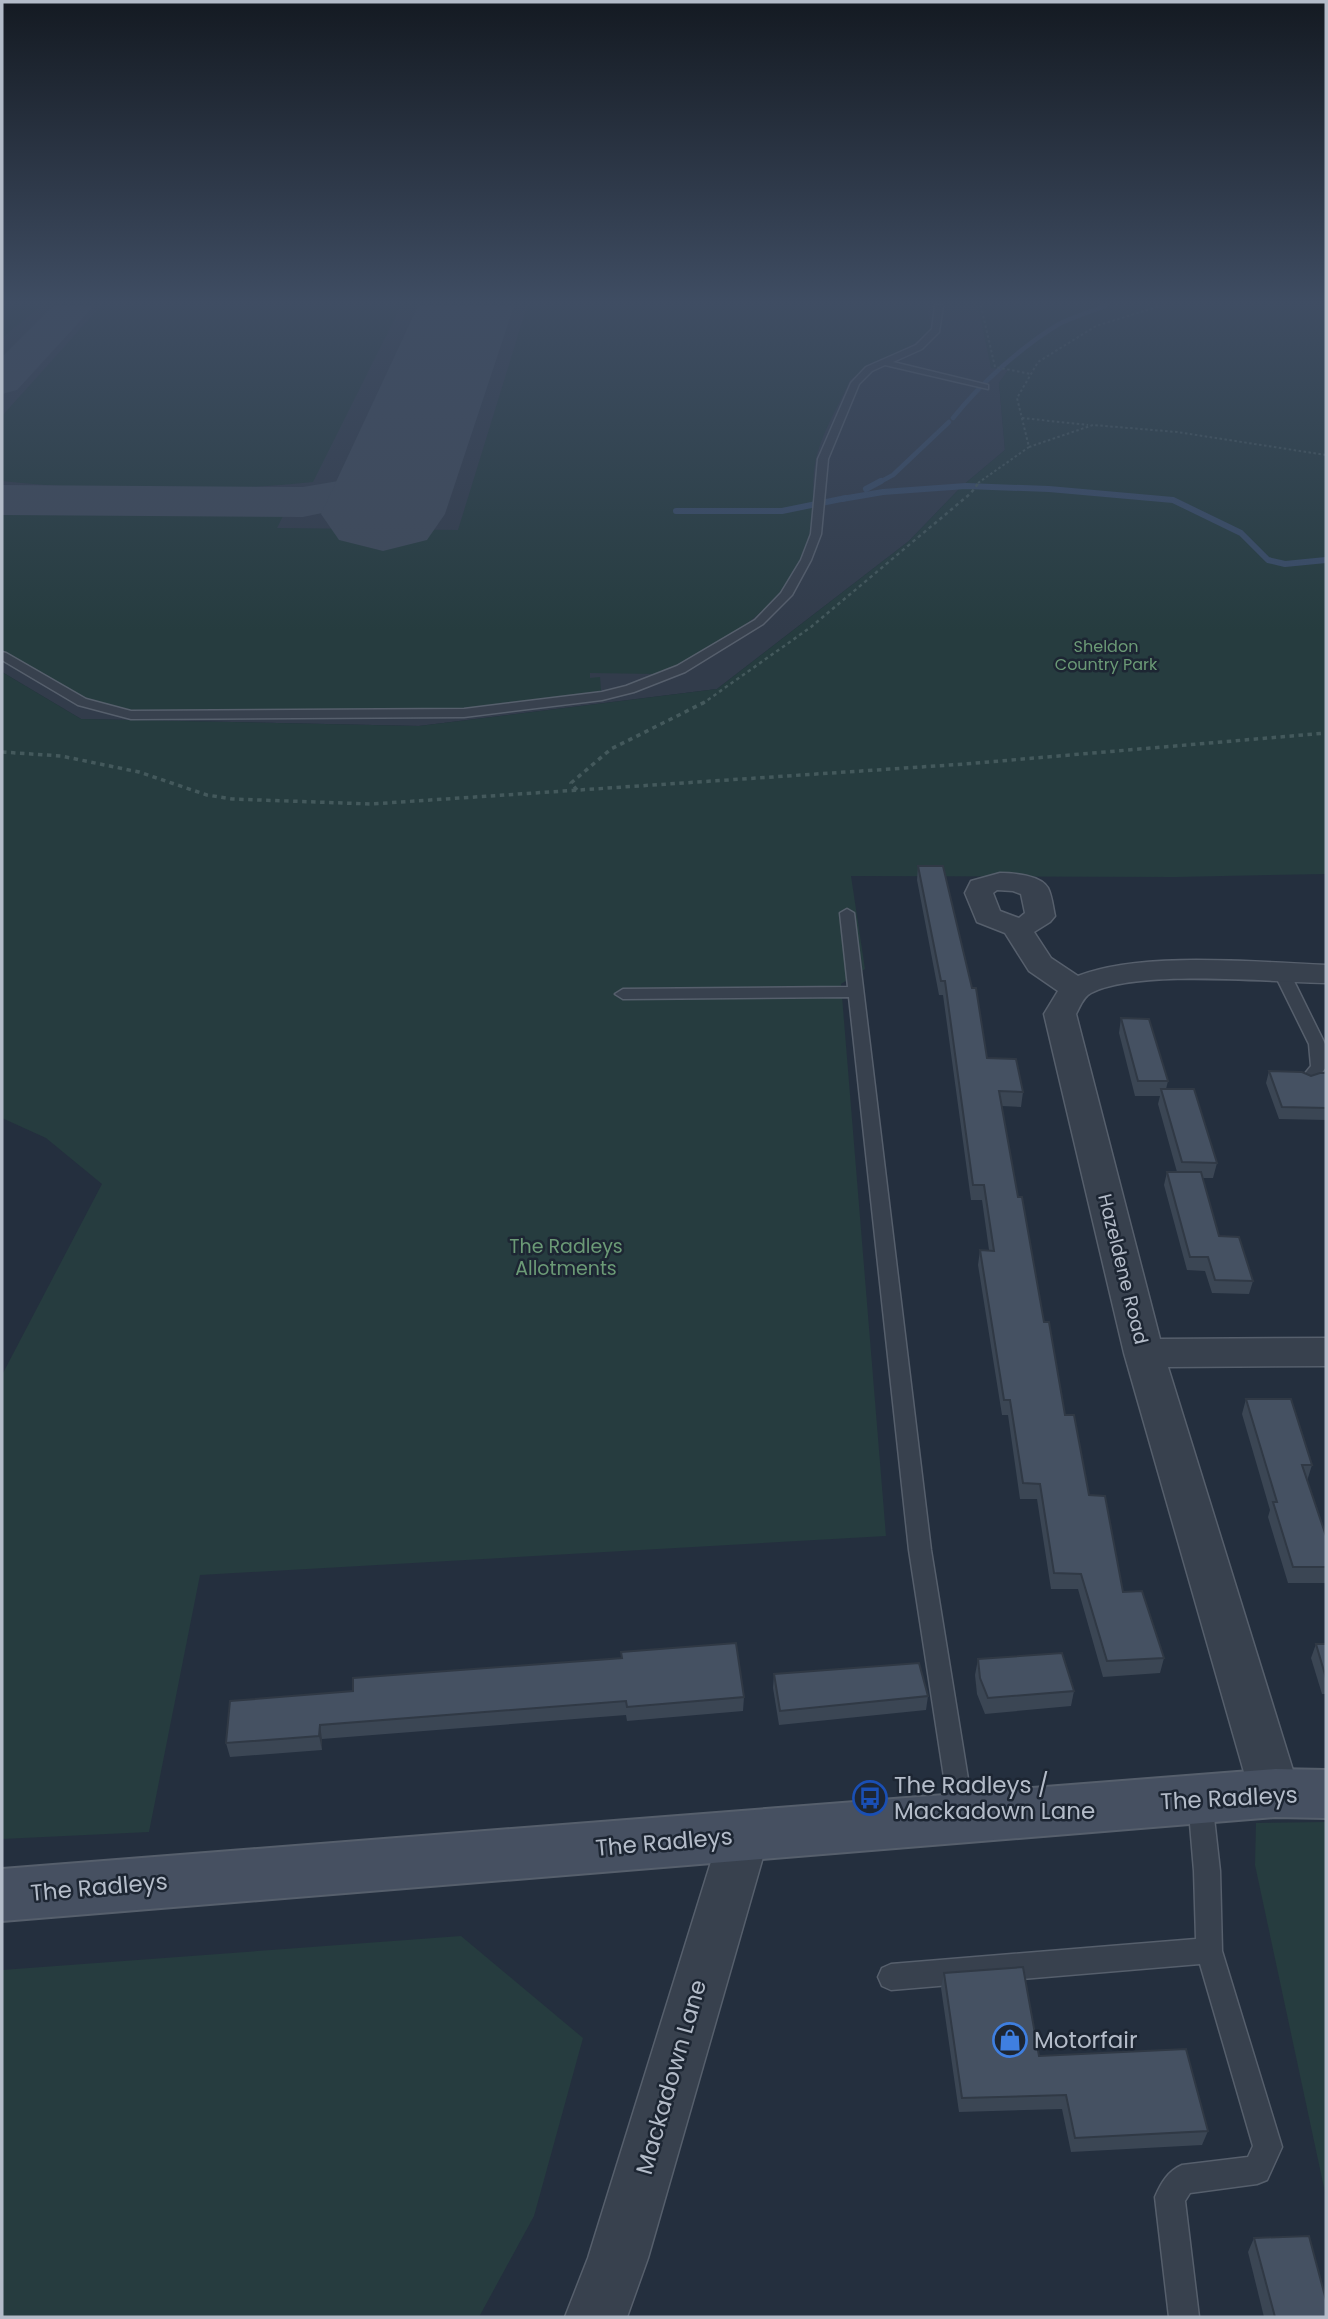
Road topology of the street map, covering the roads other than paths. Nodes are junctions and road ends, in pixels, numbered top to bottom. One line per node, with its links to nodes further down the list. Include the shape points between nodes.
1 (842, 414): 2 (lane, via 823,459 816,534 786,596 743,634 681,669 630,689 439,715 131,715 82,702)
2 (2, 655)
3 (847, 913): 8 (lane)
4 (1017, 926): 7 (street, via 1030,956)
5 (1282, 973): 6 (street); 7 (street, via 1140,972 1104,977); 10 (lane, via 1317,1044 1319,1066)
6 (1326, 974)
7 (1077, 988): 11 (street, Hazeldene Road, via 1060,1014)
8 (856, 992): 9 (lane); 15 (lane, via 920,1550)
9 (623, 994)
10 (1307, 1081)
11 (1144, 1353): 12 (street); 13 (street, Hazeldene Road)
12 (1326, 1353)
13 (1300, 1793): 14 (street, The Radleys)
14 (1200, 1799): 15 (street, The Radleys); 18 (lane)
15 (962, 1816): 16 (street, The Radleys)
16 (744, 1836): 17 (street, The Radleys); 20 (street, Mackadown Lane, via 618,2258)
17 (2, 1895)
18 (1209, 1951): 19 (lane); 21 (lane, via 1268,2147 1257,2170 1182,2180 1170,2197)
19 (891, 1977)
20 (596, 2317)
21 (1185, 2317)

